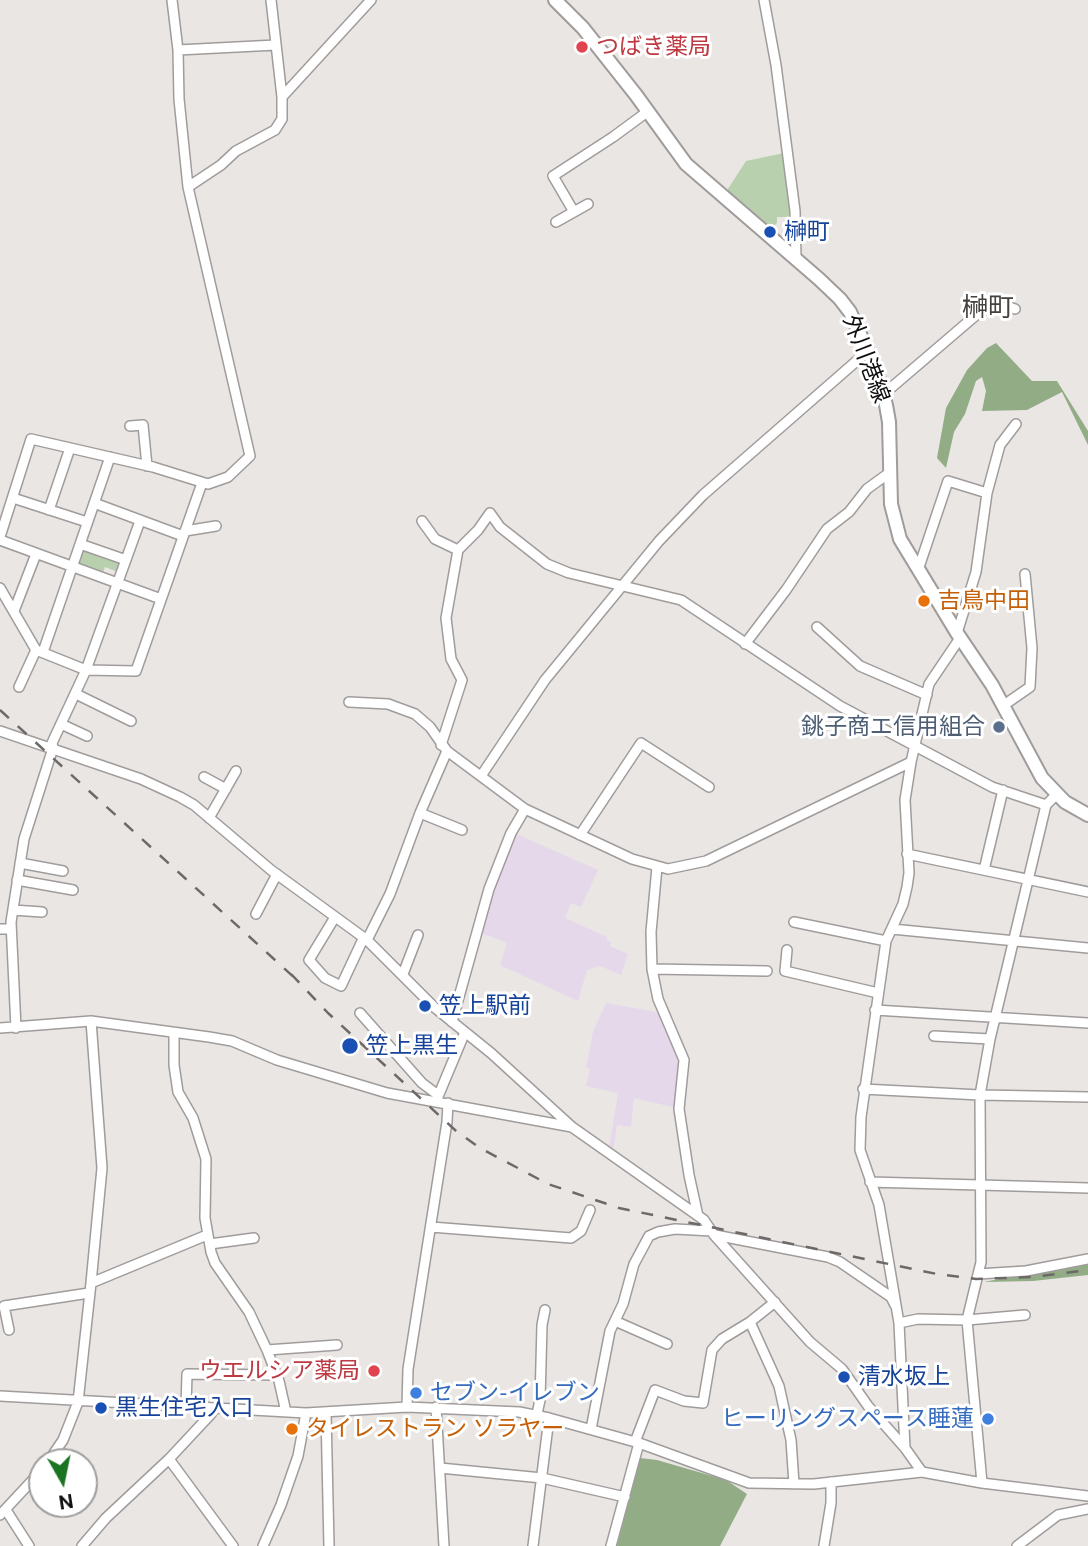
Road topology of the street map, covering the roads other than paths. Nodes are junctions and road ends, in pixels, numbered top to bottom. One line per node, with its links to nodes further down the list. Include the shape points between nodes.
1 (173, 0): 7 (street)
2 (271, 0): 6 (street)
3 (371, 0): 8 (street)
4 (555, 0): 9 (main road, 外川港線, via 583,28)
5 (764, 0): 14 (street, via 795,211)
6 (276, 45): 7 (street); 8 (street)
7 (178, 50): 10 (street, via 178,99)
8 (282, 97): 10 (street, via 282,119 275,130 236,151)
9 (647, 112): 12 (street, via 553,176); 14 (main road, 外川港線, via 706,184)
10 (188, 187): 24 (street, via 250,456 228,477)
11 (588, 204): 12 (street)
12 (574, 212): 13 (street)
13 (556, 222)
14 (796, 258): 16 (main road, 外川港線, via 840,299)
15 (1016, 309): 17 (street, via 982,310 892,387)
16 (868, 351): 17 (main road, 外川港線); 43 (street, via 703,495)
17 (881, 390): 23 (main road, 外川港線, via 889,422)
18 (1016, 424): 25 (street, via 1000,444)
19 (130, 426): 22 (street, via 143,425)
20 (70, 448): 21 (street); 26 (street, via 31,439); 28 (street)
21 (110, 457): 22 (street); 27 (street)
22 (147, 466): 24 (street)
23 (889, 473): 40 (main road, 外川港線, via 896,526); 49 (street, via 827,528)
24 (202, 483): 33 (street)
25 (987, 493): 40 (street, via 948,481); 48 (street, via 976,572)
26 (13, 498): 28 (street); 34 (street)
27 (94, 503): 29 (street); 31 (street)
28 (49, 510): 31 (street)
29 (140, 520): 33 (street); 38 (street)
30 (422, 521): 36 (street, via 435,539)
31 (87, 522): 35 (street)
32 (216, 526): 33 (street)
33 (184, 533): 45 (street)
34 (0, 539): 37 (street)
35 (80, 544): 38 (street); 39 (street)
36 (458, 550): 43 (street, via 490,513 500,527 547,564); 63 (street, via 446,618 451,659 462,680)
37 (36, 554): 39 (street); 46 (street)
38 (126, 561): 42 (street)
39 (72, 567): 42 (street); 50 (street)
40 (918, 570): 48 (main road, 外川港線)
41 (1025, 575): 56 (street, via 1032,648 1030,687)
42 (117, 584): 45 (street); 51 (street)
43 (624, 586): 49 (street, via 681,600); 66 (street, via 545,680)
44 (0, 588): 46 (street)
45 (161, 599): 51 (street, via 136,671)
46 (14, 611): 50 (street)
47 (817, 627): 54 (street, via 860,666)
48 (958, 635): 54 (street); 56 (main road, 外川港線)
49 (745, 644): 61 (street)
50 (39, 651): 51 (street); 52 (street)
51 (86, 670): 53 (street)
52 (19, 687)
53 (76, 694): 57 (street); 58 (street)
54 (927, 695): 61 (street)
55 (349, 702): 63 (street, via 388,704 409,711 430,727)
56 (1003, 705): 71 (main road, 外川港線, via 1033,766)
57 (131, 721)
58 (61, 724): 60 (street); 62 (street)
59 (0, 731): 62 (street)
60 (87, 736)
61 (915, 747): 64 (street); 70 (street)
62 (53, 748): 76 (street, via 170,791); 80 (street)
63 (444, 748): 66 (street); 74 (street)
64 (911, 762): 79 (street, via 905,800); 81 (street, via 706,861 681,868)
65 (236, 771): 69 (street)
66 (481, 776): 73 (street)
67 (204, 777): 69 (street)
68 (709, 787): 78 (street, via 641,744)
69 (226, 789): 76 (street)
70 (1003, 790): 72 (street); 82 (street)
71 (1056, 795): 72 (street); 75 (main road, 外川港線)
72 (1046, 805): 85 (street)
73 (525, 809): 78 (street); 111 (street, via 489,889)
74 (420, 813): 77 (street); 98 (street, via 390,894)
75 (1088, 815)
76 (209, 818): 84 (street)
77 (463, 830)
78 (580, 835): 81 (street)
79 (907, 854): 82 (street); 96 (street, via 907,887)
80 (20, 863): 83 (street); 86 (street)
81 (657, 867): 103 (street)
82 (984, 870): 85 (street)
83 (63, 871)
84 (277, 874): 91 (street); 92 (street)
85 (1028, 879): 88 (street); 100 (street)
86 (17, 880): 87 (street); 89 (street)
87 (73, 890)
88 (1088, 892)
89 (13, 910): 90 (street); 95 (street)
90 (42, 912)
91 (256, 914)
92 (335, 917): 98 (street); 98 (street, via 309,960 325,978 341,986)
93 (794, 922): 99 (street)
94 (0, 929): 95 (street)
95 (11, 929): 114 (street)
96 (892, 929): 99 (street); 100 (street)
97 (418, 935): 105 (street)
98 (365, 939): 105 (street)
99 (886, 942): 106 (street)
100 (1014, 942): 101 (street); 109 (street)
101 (1088, 948)
102 (787, 950): 106 (street, via 785,971)
103 (652, 969): 104 (street); 129 (street, via 658,999 684,1060 679,1109)
104 (767, 971)
105 (403, 974): 111 (street)
106 (878, 993): 107 (street)
107 (875, 1010): 109 (street); 119 (street)
108 (360, 1013): 122 (street)
109 (995, 1019): 112 (street); 118 (street)
110 (91, 1021): 114 (street); 116 (street); 136 (street, via 102,1168)
111 (452, 1022): 115 (street)
112 (1088, 1023)
113 (0, 1028): 114 (street)
114 (16, 1028)
115 (466, 1032): 122 (street); 124 (street)
116 (174, 1033): 122 (street, via 232,1041 277,1060 387,1093 417,1100); 133 (street, via 178,1092 193,1118 206,1159)
117 (934, 1036): 118 (street)
118 (990, 1039): 120 (street)
119 (863, 1089): 120 (street); 125 (street, via 860,1150)
120 (980, 1095): 121 (street); 126 (street)
121 (1088, 1097)
122 (437, 1098): 123 (street)
123 (448, 1103): 124 (street); 130 (street)
124 (572, 1127): 129 (street)
125 (870, 1182): 126 (street); 138 (street, via 879,1205)
126 (979, 1184): 127 (street); 135 (street)
127 (1088, 1188)
128 (590, 1210): 130 (street, via 581,1231 571,1238)
129 (698, 1216): 131 (street)
130 (431, 1227): 152 (street, via 408,1369)
131 (713, 1233): 137 (street); 138 (street, via 828,1257 891,1297); 141 (street, via 675,1230 649,1237)
132 (254, 1238): 133 (street)
133 (209, 1239): 136 (street); 148 (street, via 215,1263 249,1312)
134 (1088, 1259): 135 (street, via 1026,1271)
135 (978, 1274): 142 (street)
136 (90, 1288): 145 (street, via 4,1306); 151 (street)
137 (775, 1302): 143 (street); 164 (street, via 810,1342 842,1369)
138 (896, 1307): 144 (street)
139 (545, 1310): 159 (street)
140 (1025, 1315): 142 (street)
141 (615, 1321): 146 (street); 161 (street)
142 (967, 1321): 144 (street, via 918,1318); 170 (street)
143 (750, 1322): 162 (street, via 712,1350 703,1403 655,1390); 171 (street, via 779,1386 791,1440)
144 (899, 1323): 164 (street)
145 (9, 1330)
146 (667, 1344)
147 (337, 1345): 148 (street)
148 (267, 1350): 149 (street)
149 (277, 1376): 153 (street, via 187,1374); 156 (street)
150 (0, 1396): 151 (street)
151 (78, 1402): 153 (street); 163 (street)
152 (407, 1406): 154 (street); 158 (street)
153 (186, 1407): 155 (street)
154 (436, 1407): 159 (street); 166 (street)
155 (214, 1408): 156 (street); 165 (street)
156 (286, 1412): 157 (street)
157 (306, 1413): 158 (street); 180 (street, via 298,1455)
158 (326, 1413): 181 (street)
159 (537, 1414): 160 (street)
160 (549, 1418): 161 (street); 168 (street)
161 (591, 1429): 162 (street)
162 (637, 1443): 171 (street, via 749,1483); 174 (street)
163 (58, 1448)
164 (905, 1448): 167 (street)
165 (169, 1459): 178 (street); 179 (street)
166 (440, 1468): 168 (street); 182 (street)
167 (922, 1472): 169 (street); 170 (street)
168 (542, 1478): 174 (street); 183 (street)
169 (831, 1482): 171 (street); 185 (street)
170 (982, 1483): 173 (street)
171 (794, 1484)
172 (28, 1485): 176 (street)
173 (1088, 1496)
174 (625, 1497): 184 (street)
175 (1088, 1509): 186 (street, via 1058,1515)
176 (3, 1512): 177 (street)
177 (29, 1546)
178 (82, 1546)
179 (233, 1546)
180 (263, 1546)
181 (329, 1546)
182 (444, 1546)
183 (533, 1546)
184 (611, 1546)
185 (824, 1546)
186 (1017, 1546)

